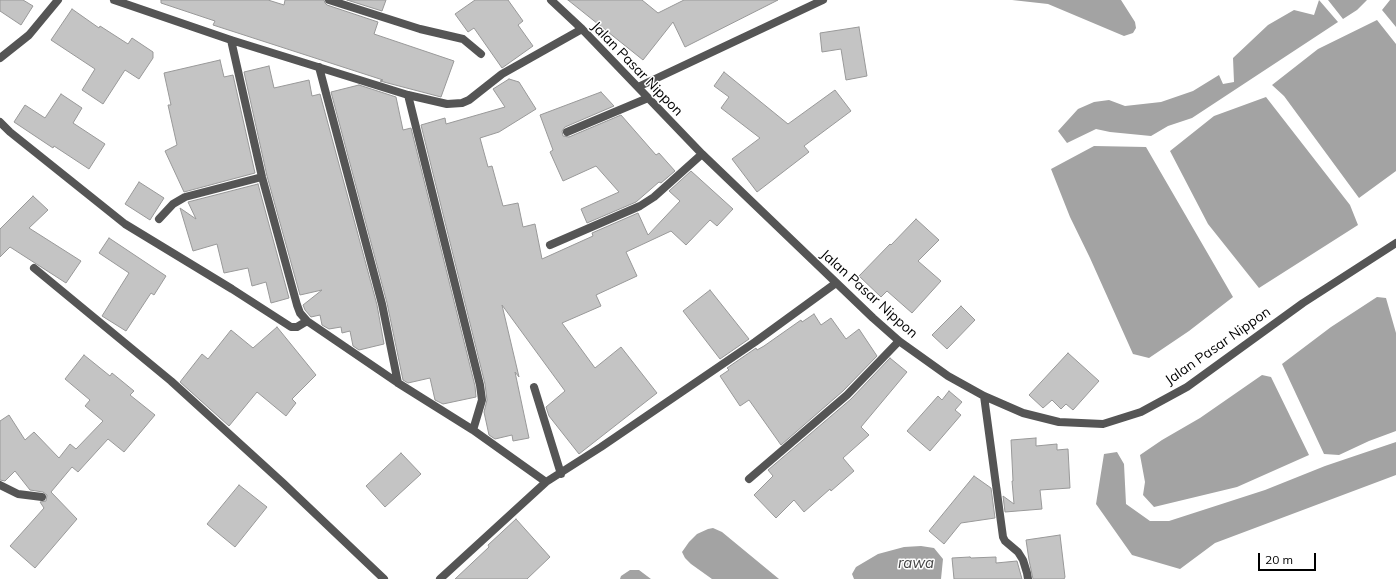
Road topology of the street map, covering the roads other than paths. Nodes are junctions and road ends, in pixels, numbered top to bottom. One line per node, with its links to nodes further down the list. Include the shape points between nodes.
1 (58, 0): 9 (street, via 29,35)
2 (114, 0): 7 (street)
3 (329, 0): 8 (street, via 420,29 463,39)
4 (551, 0): 6 (street, Jalan Pasar Nippon)
5 (823, 0): 11 (street)
6 (582, 29): 11 (street, Jalan Pasar Nippon); 12 (street, via 502,74 462,103 447,104)
7 (231, 40): 10 (street); 17 (street)
8 (481, 54)
9 (0, 58)
10 (319, 67): 12 (street); 25 (street, via 382,304)
11 (638, 87): 13 (street, Jalan Pasar Nippon)
12 (408, 95): 28 (street, via 480,385 482,400)
13 (648, 98): 15 (street); 16 (street, Jalan Pasar Nippon)
14 (0, 122): 23 (street, via 125,224 291,327 297,327)
15 (567, 132)
16 (702, 154): 20 (street, via 640,206); 22 (street, Jalan Pasar Nippon)
17 (262, 177): 18 (street, via 185,197 173,204); 23 (street, via 297,305)
18 (159, 219)
19 (1396, 242): 27 (street, Jalan Pasar Nippon, via 1303,303 1187,387 1141,412 1103,424 1059,422 1023,413)
20 (550, 245)
21 (34, 268): 34 (street, via 171,381)
22 (836, 283): 24 (street, Jalan Pasar Nippon); 29 (street, via 755,342)
23 (307, 321): 25 (street)
24 (899, 341): 27 (street, Jalan Pasar Nippon, via 948,376); 30 (street, via 848,395)
25 (398, 383): 28 (street)
26 (534, 387): 29 (street)
27 (984, 396): 36 (street, via 1001,526 1005,541 1023,560)
28 (473, 430): 31 (street)
29 (561, 474): 31 (street)
30 (749, 479)
31 (546, 482): 35 (street)
32 (0, 485): 33 (street, via 18,494)
33 (42, 497)
34 (384, 579)
35 (440, 579)
36 (1028, 579)

